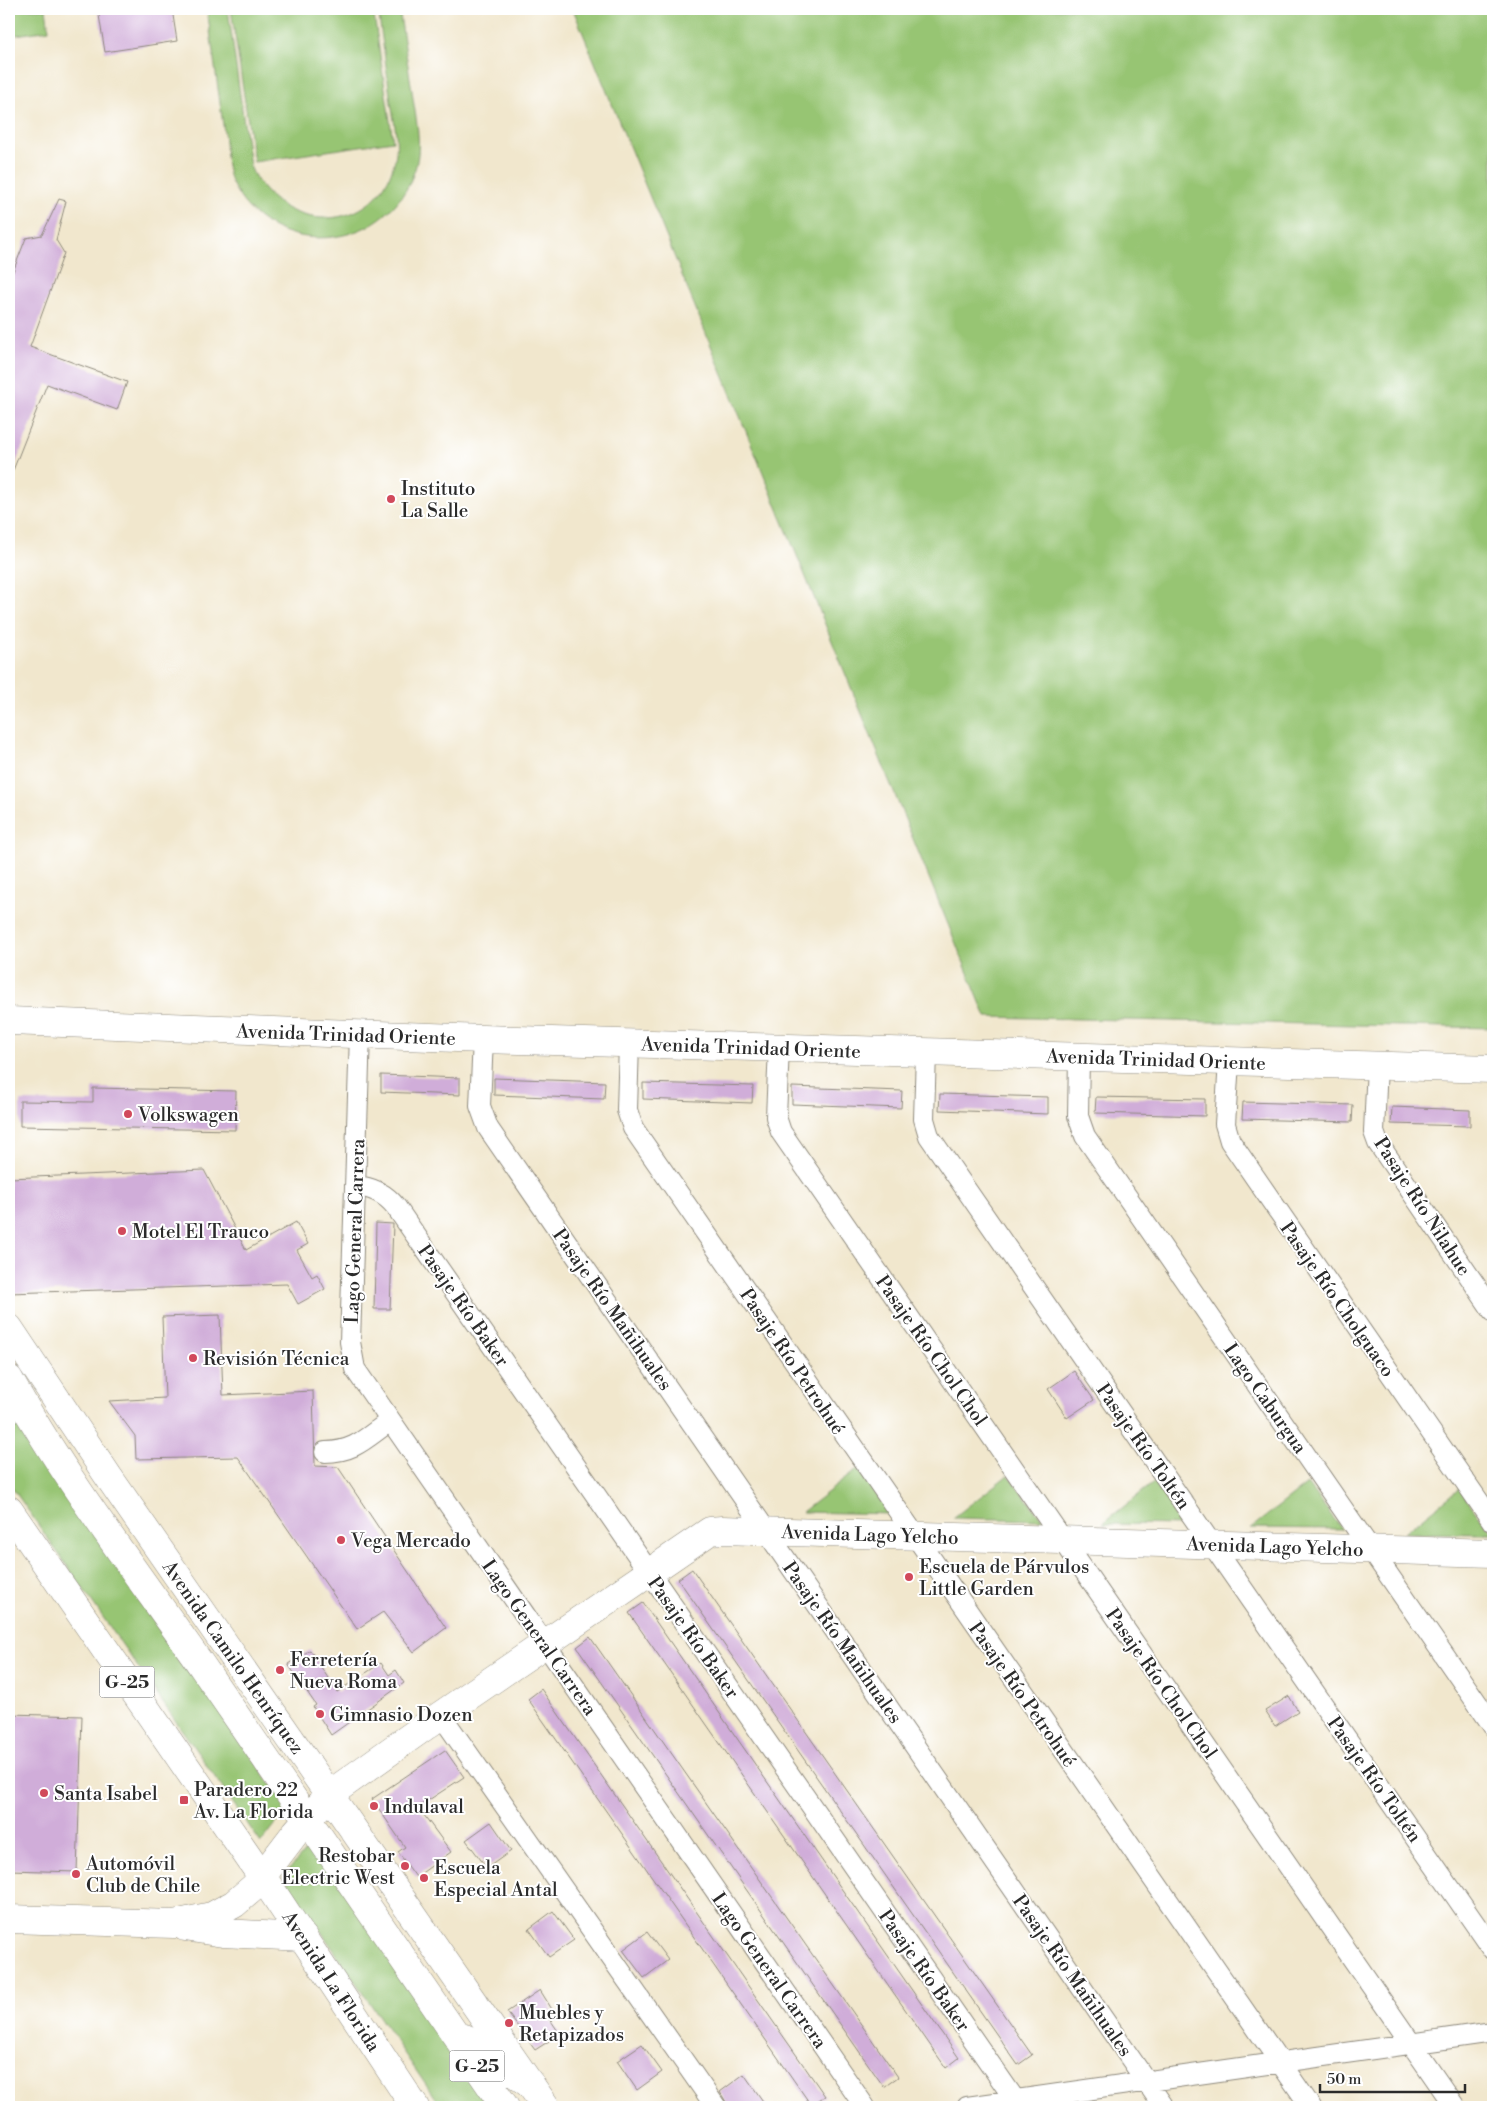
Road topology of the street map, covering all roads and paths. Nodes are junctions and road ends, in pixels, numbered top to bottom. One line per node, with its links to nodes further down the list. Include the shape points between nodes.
1 (9, 1021): 2 (street, Avenida Trinidad Oriente)
2 (360, 1034): 3 (street, Avenida Trinidad Oriente); 11 (street, Lago General Carrera)
3 (483, 1039): 4 (street, Avenida Trinidad Oriente); 19 (street, Pasaje Río Mañihuales, via 480,1106 488,1128)
4 (629, 1043): 5 (street, Avenida Trinidad Oriente); 20 (street, Pasaje Río Petrohué, via 627,1110 630,1123)
5 (779, 1047): 6 (street, Avenida Trinidad Oriente); 21 (street, Pasaje Río Chol Chol, via 776,1117 781,1132)
6 (926, 1052): 7 (street, Avenida Trinidad Oriente); 22 (street, Pasaje Río Toltén, via 924,1119 930,1136)
7 (1079, 1056): 8 (street, Avenida Trinidad Oriente); 23 (street, Lago Caburgua, via 1078,1116 1085,1136)
8 (1229, 1061): 9 (street, Avenida Trinidad Oriente); 18 (street, Pasaje Río Cholguaco, via 1226,1124 1230,1141)
9 (1377, 1065): 10 (street, Avenida Trinidad Oriente); 12 (street, Pasaje Río Nilahue, via 1374,1132 1378,1143)
10 (1493, 1069)
11 (355, 1186): 15 (street, Lago General Carrera, via 350,1352 359,1377); 25 (street, Pasaje Río Baker, via 373,1189 390,1199)
12 (1493, 1311)
13 (9, 1328): 29 (street, Avenida Camilo Henríquez)
14 (9, 1379): 30 (street, Avenida Camilo Henríquez / G-25, via 85,1503)
15 (390, 1421): 16 (street, via 350,1449); 26 (street, Lago General Carrera)
16 (326, 1452)
17 (9, 1510): 31 (street, Avenida La Florida / G-25)
18 (1493, 1522)
19 (766, 1531): 20 (street, Avenida Lago Yelcho); 25 (street, Avenida Lago Yelcho, via 710,1531); 40 (street, Pasaje Río Mañihuales)
20 (915, 1536): 21 (street, Avenida Lago Yelcho); 39 (street, Pasaje Río Petrohué)
21 (1063, 1540): 22 (street, Avenida Lago Yelcho); 38 (street, Pasaje Río Chol Chol)
22 (1212, 1544): 23 (street, Avenida Lago Yelcho); 35 (street, Pasaje Río Toltén)
23 (1371, 1549): 24 (street, Avenida Lago Yelcho); 28 (street, Lago Caburgua)
24 (1493, 1553)
25 (649, 1572): 26 (street, Avenida Lago Yelcho); 42 (street, Pasaje Río Baker)
26 (544, 1644): 27 (street, Avenida Lago Yelcho); 47 (street, Lago General Carrera)
27 (440, 1714): 29 (street, Avenida Lago Yelcho); 46 (street)
28 (1493, 1726)
29 (330, 1794): 30 (street, Avenida Lago Yelcho); 41 (street, Avenida Camilo Henríquez)
30 (308, 1820): 31 (street, Avenida Lago Yelcho); 36 (street, Avenida Camilo Henríquez / G-25)
31 (262, 1877): 33 (street, Avenida Lago Yelcho, via 243,1897 223,1910 200,1920); 34 (street, Avenida La Florida / G-25)
32 (9, 1919): 33 (street)
33 (174, 1924): 34 (street, via 215,1932)
34 (303, 1937): 43 (street, Avenida La Florida / G-25)
35 (1493, 1950)
36 (448, 2026): 41 (street); 44 (street, Avenida Camilo Henríquez / G-25)
37 (1493, 2032): 38 (street)
38 (1412, 2044): 39 (street); 51 (street, Pasaje Río Chol Chol)
39 (1280, 2063): 40 (street); 50 (street, Pasaje Río Petrohué)
40 (1147, 2082): 42 (street); 49 (street, Pasaje Río Mañihuales)
41 (531, 2085): 45 (street, Avenida Camilo Henríquez)
42 (1017, 2103): 48 (street)
43 (415, 2107)
44 (505, 2107)
45 (546, 2107)
46 (716, 2107)
47 (865, 2107)
48 (966, 2107)
49 (1164, 2107)
50 (1310, 2107)
51 (1455, 2107)

